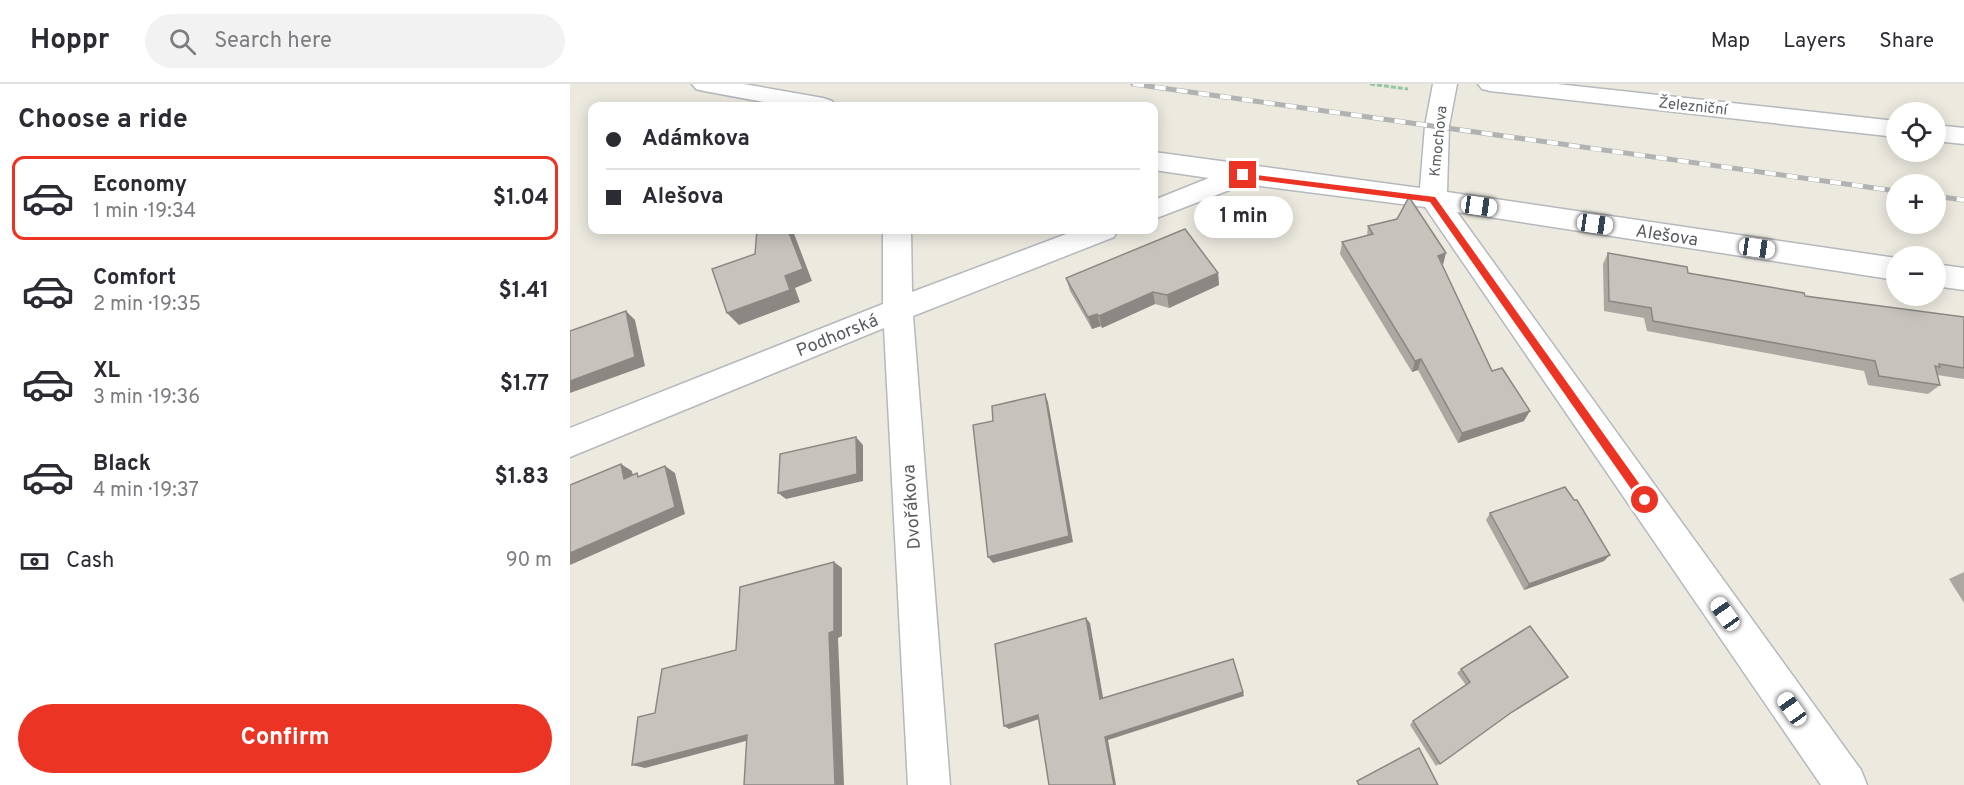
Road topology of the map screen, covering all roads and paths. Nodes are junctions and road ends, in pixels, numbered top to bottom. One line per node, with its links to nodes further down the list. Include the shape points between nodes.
1 (704, 84): 4 (street)
2 (1445, 84): 10 (street, Kmochova, via 1437,126)
3 (1490, 84): 5 (street, Železniční)
4 (802, 102)
5 (1886, 128)
6 (1946, 134): 7 (street)
7 (1964, 136)
8 (1158, 162): 9 (street, Alešova)
9 (1243, 175): 10 (street, Alešova); 11 (street)
10 (1433, 199): 14 (street, Alešova); 20 (street)
11 (1158, 208)
12 (897, 234): 17 (street, Dvořákova)
13 (1094, 234): 17 (street, Podhorská)
14 (1886, 267)
15 (1946, 277): 16 (street)
16 (1964, 279)
17 (898, 310): 18 (street, Podhorská); 19 (street, Dvořákova)
18 (570, 443)
19 (929, 785)
20 (1846, 785)

